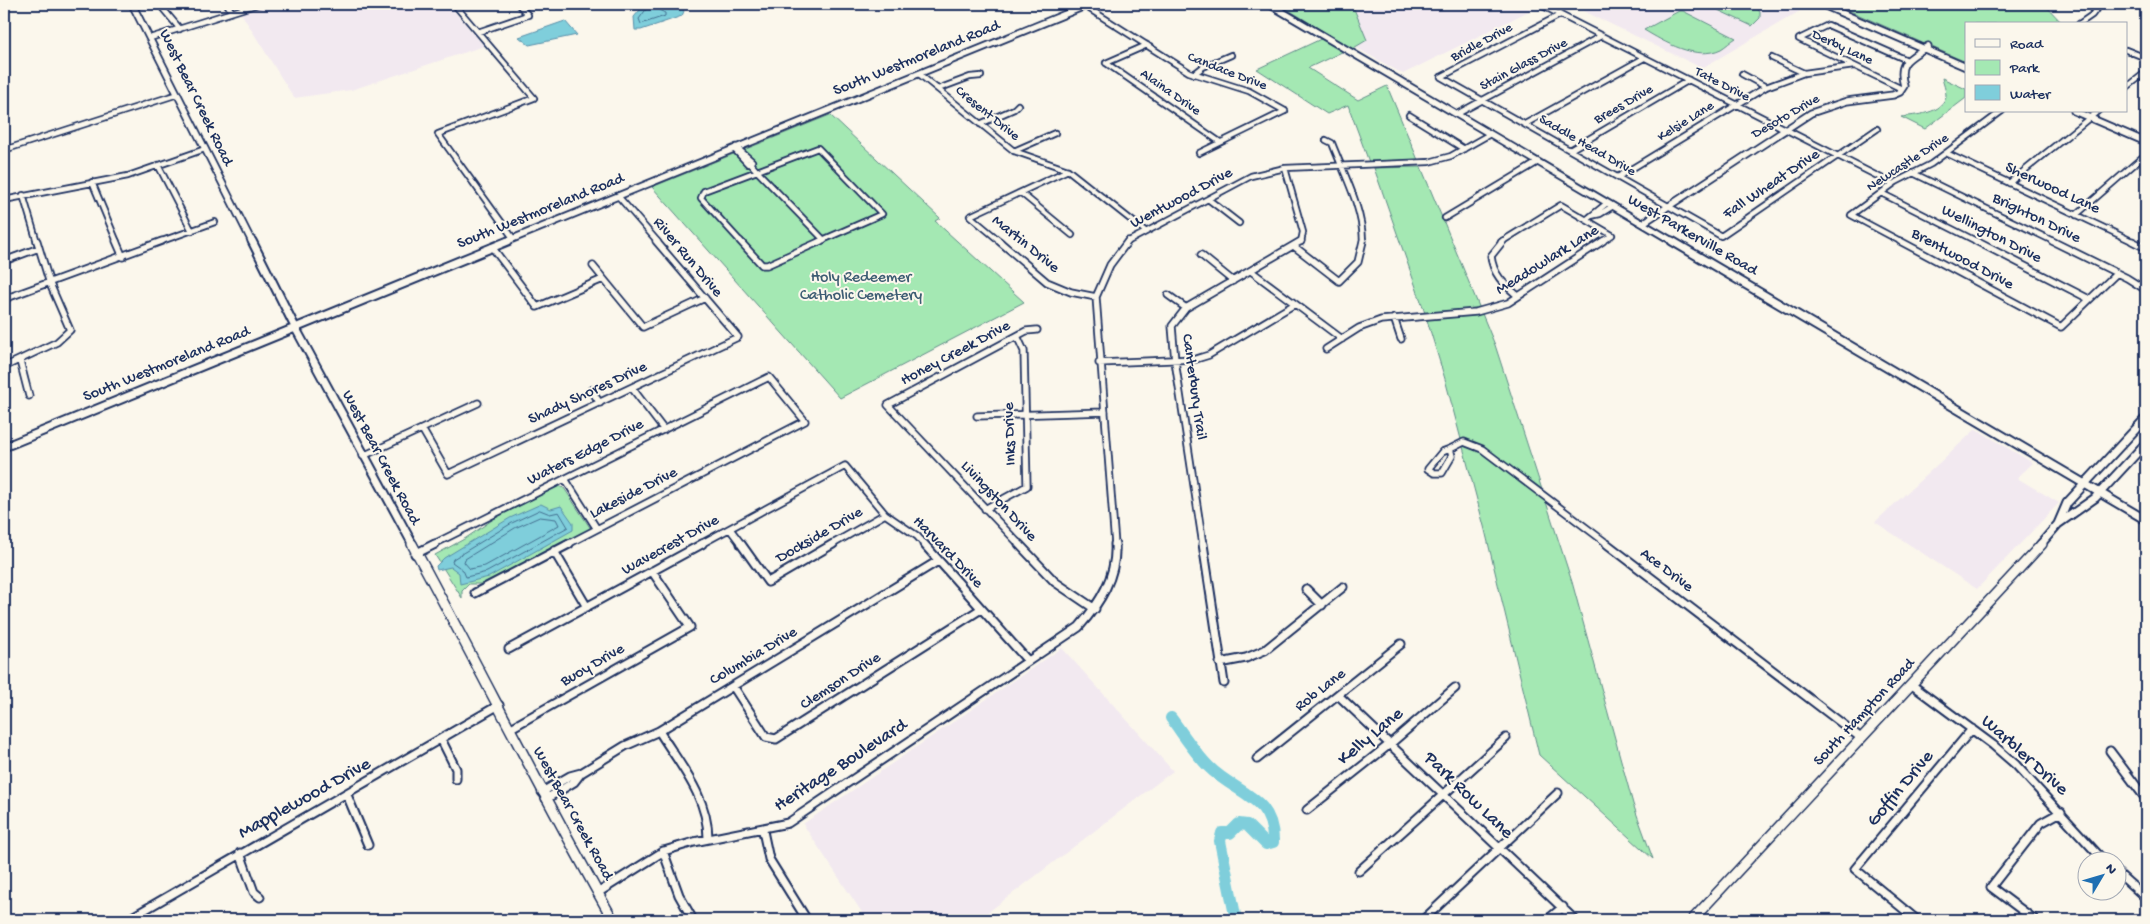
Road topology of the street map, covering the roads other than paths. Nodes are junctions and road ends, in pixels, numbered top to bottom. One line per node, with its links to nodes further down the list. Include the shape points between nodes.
1 (132, 4): 19 (main road, West Bear Creek Road)
2 (159, 4): 17 (street)
3 (226, 4): 13 (street)
4 (258, 4): 13 (street)
5 (454, 4): 18 (street)
6 (518, 4): 18 (street, via 528,15)
7 (1269, 4): 51 (main road, West Parkerville Road)
8 (1821, 4): 16 (main road)
9 (1831, 4): 21 (main road)
10 (2100, 4): 15 (street)
11 (1088, 5): 22 (street, Candace Drive); 35 (main road, South Westmoreland Road)
12 (1541, 6): 14 (street, Tate Drive)
13 (232, 12): 17 (street)
14 (1560, 15): 20 (street, Tate Drive); 39 (street, Bridle Drive)
15 (2082, 22)
16 (1872, 25): 21 (main road); 23 (main road)
17 (179, 27): 19 (street)
18 (478, 32): 104 (street, via 534,98 438,134)
19 (149, 36): 45 (main road, West Bear Creek Road)
20 (1601, 36): 26 (street, Tate Drive); 46 (street, Stain Glass Drive)
21 (1912, 39): 23 (main road)
22 (1147, 45): 36 (street, Candace Drive); 62 (street, Alaina Drive, via 1106,63)
23 (1926, 47): 29 (main road); 30 (main road); 32 (main road)
24 (2128, 51): 28 (street)
25 (1231, 55): 36 (street)
26 (1644, 58): 40 (street, Tate Drive); 55 (street)
27 (1772, 58): 34 (street)
28 (2146, 58)
29 (1907, 60): 31 (street, Derby Lane, via 1828,25 1799,39); 43 (main road, via 1900,72 1904,82)
30 (1965, 63)
31 (1854, 66): 34 (street, Kelsie Lane); 43 (street, Derby Lane)
32 (1965, 66)
33 (2146, 72): 41 (street)
34 (1804, 73): 42 (street, Kelsie Lane)
35 (919, 74): 44 (street, Cresent Drive); 65 (main road, South Westmoreland Road)
36 (1194, 74): 62 (street, Candace Drive, via 1249,91 1285,111)
37 (1742, 74): 42 (street)
38 (981, 76): 44 (street)
39 (1442, 77): 46 (street, Saddle Head Drive)
40 (1689, 80): 47 (street, Tate Drive); 68 (street, Brees Drive)
41 (2128, 86)
42 (1766, 87): 47 (street, Kelsie Lane)
43 (1902, 88): 56 (main road, Desoto Drive, via 1893,95 1847,101 1823,108)
44 (938, 89): 54 (street, Cresent Drive)
45 (178, 94): 64 (main road, West Bear Creek Road); 67 (street)
46 (1482, 100): 51 (street, Stain Glass Drive); 55 (street, Saddle Head Drive)
47 (1736, 104): 56 (street, Tate Drive); 81 (street, Kelsie Lane)
48 (1018, 105): 54 (street)
49 (2001, 112): 71 (street, Newcastle Drive)
50 (2079, 112): 53 (main road)
51 (1457, 114): 59 (main road, West Parkerville Road)
52 (1408, 115): 66 (street)
53 (2094, 115): 60 (main road); 63 (main road); 83 (street)
54 (980, 124): 69 (street, Cresent Drive)
55 (1525, 124): 68 (street, Saddle Head Drive)
56 (1784, 129): 73 (street, Tate Drive); 92 (main road, Desoto Drive)
57 (1877, 130): 73 (street, Fall Wheat Drive)
58 (1055, 133): 69 (street)
59 (1490, 134): 66 (street, Wentwood Drive); 74 (main road, West Parkerville Road)
60 (2146, 138)
61 (1326, 140): 76 (street, via 1332,142)
62 (1220, 142): 70 (street)
63 (2146, 142)
64 (205, 148): 75 (street); 129 (main road, West Bear Creek Road)
65 (735, 148): 78 (street); 88 (main road, South Westmoreland Road)
66 (1464, 149): 76 (street, Wentwood Drive, via 1429,162)
67 (4, 150)
68 (1570, 150): 81 (street, Saddle Head Drive)
69 (1014, 151): 79 (street, Cresent Drive)
70 (1199, 153)
71 (1946, 153): 80 (street, Newcastle Drive, via 1926,168); 83 (street, Sherwood Lane)
72 (2146, 154): 94 (street)
73 (1837, 156): 84 (street, Tate Drive); 103 (street, Fall Wheat Drive)
74 (1538, 162): 91 (main road, West Parkerville Road); 95 (street)
75 (158, 165): 82 (street, via 128,176); 100 (street)
76 (1340, 166): 77 (street, Wentwood Drive); 107 (street, via 1363,235 1364,248 1356,268 1339,281)
77 (1285, 168): 89 (street, Wentwood Drive, via 1251,176); 107 (street, via 1303,232 1301,243)
78 (756, 170): 105 (street); 105 (street, via 818,148 882,214); 105 (street, via 704,191 701,198 762,265)
79 (1068, 170): 85 (street); 101 (street, Cresent Drive)
80 (1913, 172): 84 (street, Newcastle Drive); 115 (street, Brighton Drive)
81 (1618, 177): 92 (street, Saddle Head Drive)
82 (92, 182): 87 (street); 111 (street)
83 (2009, 183): 94 (street, Sherwood Lane)
84 (1893, 184): 86 (street, Newcastle Drive)
85 (1021, 193): 102 (street); 123 (street, Martin Drive, via 970,216 1047,282)
86 (1881, 193): 93 (street, Newcastle Drive); 124 (street, Wellington Drive)
87 (23, 196): 90 (street); 108 (street)
88 (618, 196): 104 (main road, South Westmoreland Road); 122 (street, River Run Drive)
89 (1208, 199): 98 (street); 101 (street, Wentwood Drive)
90 (4, 200)
91 (1610, 204): 96 (street, via 1600,214); 99 (main road, West Parkerville Road)
92 (1668, 206): 99 (main road, Desoto Drive); 103 (street, Saddle Head Drive)
93 (1851, 215): 124 (street, Brentwood Drive, via 2061,327)
94 (2076, 215): 109 (street, Sherwood Lane)
95 (1445, 218)
96 (1588, 218): 121 (street, Meadowlark Lane, via 1612,235); 121 (street, via 1561,205 1499,244 1491,256 1492,268)
97 (215, 222): 100 (street)
98 (1239, 223)
99 (1643, 223): 161 (main road, West Parkerville Road)
100 (192, 231): 111 (street)
101 (1145, 231): 123 (street, Wentwood Drive, via 1123,246 1110,265)
102 (1072, 235)
103 (1721, 236)
104 (513, 238): 106 (main road, South Westmoreland Road)
105 (824, 240)
106 (492, 247): 116 (street, via 537,307); 129 (main road, South Westmoreland Road)
107 (1296, 247): 114 (street, Canterbury Trail)
108 (39, 248): 112 (street); 118 (street)
109 (2146, 248)
110 (1200, 255): 117 (street)
111 (123, 256): 118 (street)
112 (4, 261)
113 (592, 266): 116 (street)
114 (1251, 271): 117 (street, Canterbury Trail); 126 (street)
115 (2117, 273): 119 (street, Brighton Drive); 124 (street)
116 (603, 279): 122 (street, via 643,328)
117 (1233, 281): 127 (street, Canterbury Trail)
118 (50, 284): 125 (street); 138 (street, via 70,330 57,342)
119 (2146, 290)
120 (1168, 295): 127 (street)
121 (1518, 296): 128 (street, Meadowlark Lane, via 1491,310 1470,314)
122 (705, 298): 133 (street, River Run Drive)
123 (1096, 298): 140 (street, Wentwood Drive)
124 (2089, 299)
125 (4, 300)
126 (1295, 304): 134 (street); 139 (street, via 1209,355)
127 (1186, 308): 139 (street, Canterbury Trail, via 1172,326)
128 (1394, 318): 134 (street, Meadowlark Lane, via 1364,326); 135 (street)
129 (295, 327): 131 (main road, South Westmoreland Road); 136 (main road, West Bear Creek Road)
130 (1037, 330): 132 (street, Honey Creek Drive)
131 (275, 336): 136 (main road, via 291,334); 156 (main road, South Westmoreland Road)
132 (1017, 336): 148 (street, Honey Creek Drive); 150 (street, Inks Drive, via 1024,352)
133 (738, 337): 143 (street, Shady Shores Drive)
134 (1342, 339): 137 (street, Meadowlark Lane)
135 (1401, 339)
136 (302, 340): 158 (main road, West Bear Creek Road)
137 (1326, 349)
138 (20, 361): 141 (street); 145 (street)
139 (1175, 361): 140 (street); 184 (street, Canterbury Trail)
140 (1100, 364): 149 (street, Wentwood Drive)
141 (4, 367)
142 (769, 378): 154 (street, Waters Edge Drive); 167 (street, Lakeside Drive, via 805,421)
143 (632, 388): 147 (street, Shady Shores Drive); 154 (street)
144 (591, 390): 147 (street)
145 (28, 396)
146 (478, 403): 153 (street)
147 (600, 403): 153 (street, Shady Shores Drive, via 448,474)
148 (888, 405): 163 (street, Livingston Drive)
149 (1105, 412): 150 (street); 179 (street, Wentwood Drive, via 1116,559 1112,577)
150 (1025, 414): 151 (street); 163 (street, Inks Drive, via 1027,486)
151 (977, 416)
152 (2146, 418): 161 (main road, South Hampton Road)
153 (422, 429): 158 (street)
154 (664, 430): 160 (street, Waters Edge Drive)
155 (2146, 443): 162 (main road, South Hampton Road)
156 (4, 447)
157 (1450, 450): 157 (street, Ace Drive, via 1442,452 1428,469 1442,473 1452,456); 195 (street, Ace Drive, via 1458,442 1470,442 1487,452)
158 (363, 456): 170 (main road, West Bear Creek Road)
159 (845, 466): 164 (street, Harvard Drive); 168 (street, Wavecrest Drive)
160 (565, 479): 167 (street); 170 (street, Waters Edge Drive)
161 (2086, 484): 162 (main road, West Parkerville Road); 166 (main road, South Hampton Road, via 2067,503)
162 (2101, 493): 165 (main road, West Parkerville Road); 166 (main road, South Hampton Road, via 2081,511)
163 (985, 509): 179 (street, Livingston Drive, via 1055,582)
164 (885, 514): 168 (street, Dockside Drive, via 768,582); 171 (street, Harvard Drive, via 917,536)
165 (2146, 520)
166 (2058, 524): 186 (main road, South Hampton Road)
167 (597, 529): 169 (street, Lakeside Drive)
168 (730, 529): 172 (street, Wavecrest Drive)
169 (554, 552): 175 (street, Lakeside Drive); 177 (street)
170 (415, 554): 190 (main road, West Bear Creek Road)
171 (938, 561): 178 (street, Harvard Drive); 187 (street, Columbia Drive)
172 (652, 572): 177 (street, Wavecrest Drive); 191 (street, Buoy Drive, via 690,627)
173 (1343, 587): 176 (street)
174 (1306, 590): 176 (street)
175 (476, 593)
176 (1322, 605): 184 (street, via 1265,650)
177 (587, 607): 182 (street, Wavecrest Drive)
178 (981, 609): 183 (street, Harvard Drive); 187 (street, Clemson Drive, via 776,740 766,737)
179 (1095, 609): 180 (street, Wentwood Drive, via 1079,627)
180 (1058, 641): 183 (street, Heritage Boulevard)
181 (1402, 644): 189 (street, Rob Lane)
182 (509, 649)
183 (1028, 661): 208 (street, Heritage Boulevard, via 788,823)
184 (1220, 663): 185 (street, Canterbury Trail)
185 (1224, 683)
186 (1912, 685): 192 (street, Warbler Drive); 195 (main road, South Hampton Road)
187 (733, 686): 193 (street, Columbia Drive)
188 (1455, 688): 197 (street, Kelly Lane)
189 (1338, 695): 197 (street, Park Row Lane); 199 (street, Rob Lane)
190 (499, 705): 191 (main road, West Bear Creek Road); 196 (street, Mapplewood Drive)
191 (511, 728): 204 (main road, West Bear Creek Road)
192 (1972, 729): 207 (street, Warbler Drive, via 2016,766); 230 (street, Goffin Drive, via 1855,869)
193 (659, 731): 204 (street, Columbia Drive, via 625,746 581,773 574,782); 209 (street, via 702,800 708,820)
194 (1506, 738): 202 (street)
195 (1861, 738): 229 (main road, South Hampton Road)
196 (441, 739): 200 (street, via 456,770); 203 (street, Mapplewood Drive)
197 (1390, 744): 202 (street, Park Row Lane); 206 (street, Kelly Lane)
198 (2110, 751): 205 (street)
199 (1257, 759)
200 (456, 779)
201 (1558, 793): 211 (street)
202 (1442, 794): 211 (street, Park Row Lane); 215 (street)
203 (347, 795): 210 (street); 214 (street, Mapplewood Drive)
204 (544, 796): 217 (main road, West Bear Creek Road)
205 (2146, 799)
206 (1307, 810)
207 (2061, 812): 213 (street, Warbler Drive); 231 (street, via 2041,823 1991,887)
208 (763, 831): 209 (street, Heritage Boulevard); 225 (street, via 768,859)
209 (708, 838): 212 (street, Heritage Boulevard)
210 (368, 845)
211 (1499, 849): 220 (street, Park Row Lane); 226 (street)
212 (663, 851): 217 (street, Heritage Boulevard); 224 (street, via 679,895)
213 (2096, 852)
214 (240, 853): 218 (street, via 254,892); 221 (street, Mapplewood Drive)
215 (1359, 871)
216 (2128, 882): 219 (street)
217 (599, 892): 223 (main road, West Bear Creek Road)
218 (260, 897)
219 (2146, 898)
220 (1563, 907): 227 (street); 228 (street, Park Row Lane)
221 (141, 917): 222 (street, Mapplewood Drive)
222 (127, 920)
223 (613, 920)
224 (693, 920)
225 (807, 920)
226 (1423, 920)
227 (1547, 920)
228 (1574, 920)
229 (1692, 920)
230 (1917, 920)
231 (2035, 920)

